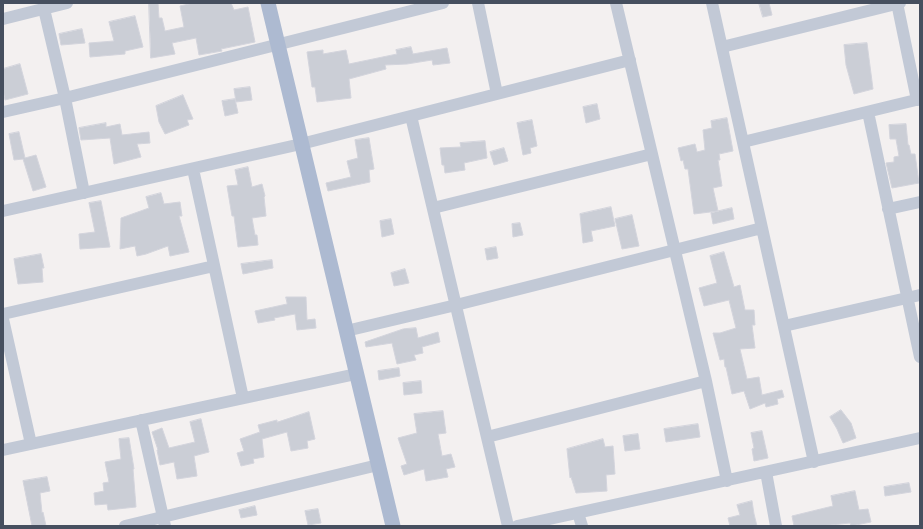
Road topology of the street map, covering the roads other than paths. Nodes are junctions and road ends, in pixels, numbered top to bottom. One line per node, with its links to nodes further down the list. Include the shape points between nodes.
1 (67, 3): 8 (street)
2 (268, 3): 10 (main road)
3 (443, 3): 10 (street)
4 (478, 3): 13 (street)
5 (616, 3): 12 (street)
6 (712, 3): 11 (street)
7 (898, 3): 11 (street); 15 (street)
8 (44, 9): 9 (street); 14 (street)
9 (3, 19)
10 (277, 44): 14 (street); 20 (main road)
11 (722, 47): 19 (street)
12 (630, 60): 13 (street); 21 (street)
13 (497, 94): 18 (street)
14 (65, 98): 16 (street); 23 (street)
15 (918, 99): 17 (street)
16 (3, 112)
17 (868, 112): 19 (street); 26 (street)
18 (411, 116): 20 (street); 25 (street)
19 (743, 142): 28 (street)
20 (302, 144): 22 (street); 37 (main road)
21 (652, 154): 25 (street); 29 (street)
22 (193, 169): 23 (street); 30 (street)
23 (84, 193): 27 (street)
24 (920, 202): 26 (street)
25 (433, 208): 33 (street)
26 (888, 209): 32 (street)
27 (3, 211)
28 (762, 228): 29 (street); 36 (street)
29 (674, 249): 33 (street); 40 (street)
30 (214, 266): 34 (street); 41 (street)
31 (920, 295): 32 (street)
32 (907, 298): 36 (street); 38 (street)
33 (456, 305): 37 (street); 43 (street)
34 (3, 314)
35 (3, 319): 45 (street)
36 (784, 326): 47 (street)
37 (346, 330): 39 (main road)
38 (920, 358)
39 (356, 374): 41 (street); 48 (main road)
40 (706, 382): 43 (street); 50 (street)
41 (242, 398): 42 (street)
42 (141, 420): 45 (street); 52 (street)
43 (487, 437): 55 (street)
44 (920, 438): 47 (street)
45 (31, 444): 46 (street)
46 (3, 450)
47 (814, 462): 49 (street)
48 (378, 465): 52 (street); 54 (main road)
49 (766, 472): 50 (street); 58 (street)
50 (727, 481): 51 (street)
51 (578, 513): 56 (street); 57 (street)
52 (164, 521): 53 (street)
53 (125, 526)
54 (393, 526)
55 (508, 526)
56 (517, 526)
57 (582, 526)
58 (776, 526)

